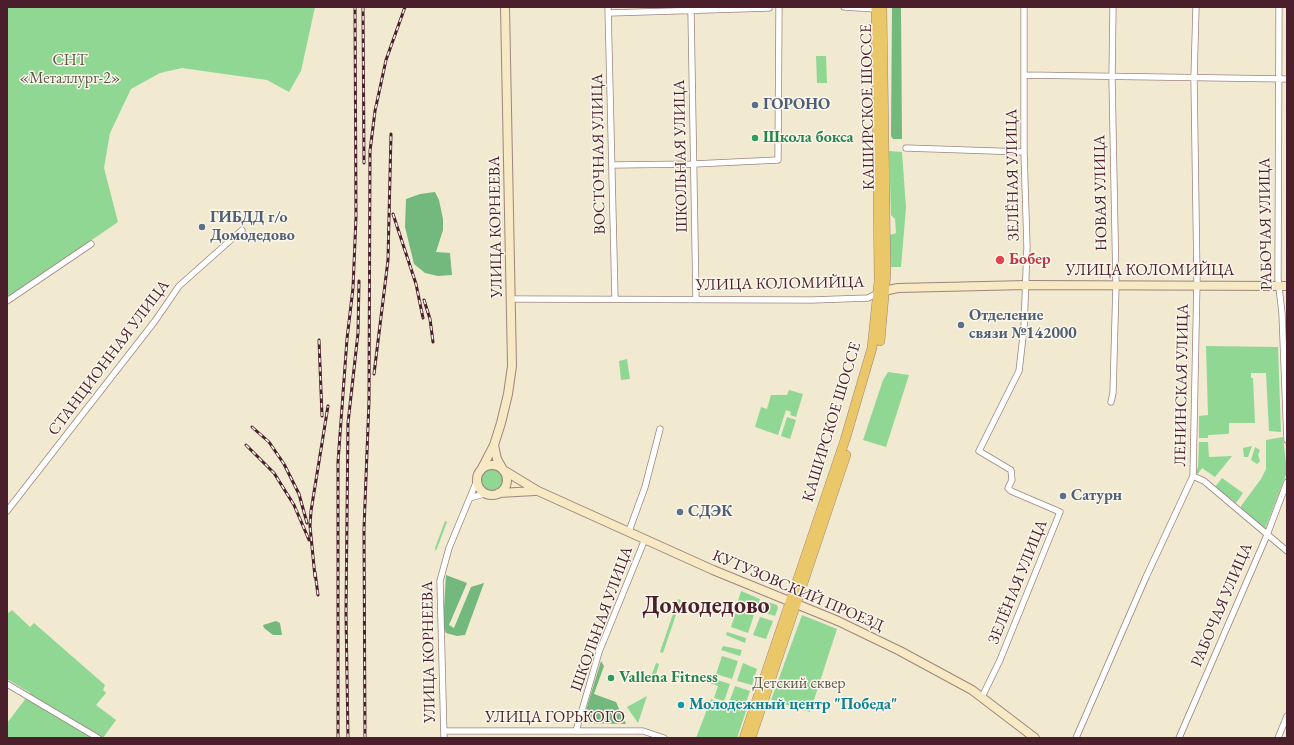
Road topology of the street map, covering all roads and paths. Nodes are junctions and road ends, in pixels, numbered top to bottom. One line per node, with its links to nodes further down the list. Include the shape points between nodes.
1 (506, 7): 29 (street, УЛИЦА КОРНЕЕВА)
2 (779, 7): 19 (street, via 778,160)
3 (844, 7): 9 (street)
4 (1024, 7): 12 (street, ЗЕЛЁНАЯ УЛИЦА)
5 (1113, 7): 13 (street, НОВАЯ УЛИЦА)
6 (1196, 7): 14 (street, ЛЕНИНСКАЯ УЛИЦА)
7 (1279, 7): 15 (street, РАБОЧАЯ УЛИЦА)
8 (769, 8): 11 (street)
9 (878, 8): 28 (main road, КАШИРСКОЕ ШОССЕ)
10 (609, 10): 11 (street); 20 (street, ВОСТОЧНАЯ УЛИЦА)
11 (691, 12): 19 (street, ШКОЛЬНАЯ УЛИЦА)
12 (1024, 76): 13 (street); 18 (street, ЗЕЛЁНАЯ УЛИЦА)
13 (1112, 78): 14 (street); 24 (street, НОВАЯ УЛИЦА)
14 (1194, 78): 15 (street); 25 (street, ЛЕНИНСКАЯ УЛИЦА)
15 (1279, 79): 16 (street); 26 (street, РАБОЧАЯ УЛИЦА)
16 (1287, 79)
17 (906, 148): 18 (street)
18 (1024, 152): 23 (street, ЗЕЛЁНАЯ УЛИЦА)
19 (694, 164): 20 (street); 30 (street, ШКОЛЬНАЯ УЛИЦА)
20 (613, 165): 31 (street, ВОСТОЧНАЯ УЛИЦА)
21 (242, 230): 46 (street, СТАНЦИОННАЯ УЛИЦА, via 179,286 155,321)
22 (91, 244): 32 (street)
23 (1027, 285): 24 (street, УЛИЦА КОЛОМИЙЦА); 28 (street, УЛИЦА КОЛОМИЙЦА); 53 (street, ЗЕЛЁНАЯ УЛИЦА, via 1018,371 980,451 1010,470 1012,480 1008,488 1011,491 1060,512 1000,660)
24 (1116, 285): 25 (street, УЛИЦА КОЛОМИЙЦА); 33 (street, НОВАЯ УЛИЦА)
25 (1197, 285): 26 (street, УЛИЦА КОЛОМИЙЦА); 39 (street, ЛЕНИНСКАЯ УЛИЦА)
26 (1278, 286): 27 (street, УЛИЦА КОЛОМИЙЦА); 35 (street, РАБОЧАЯ УЛИЦА)
27 (1287, 286)
28 (882, 291): 30 (street, УЛИЦА КОЛОМИЙЦА, via 868,298); 51 (main road, КАШИРСКОЕ ШОССЕ, via 865,378)
29 (512, 299): 31 (street, УЛИЦА КОЛОМИЙЦА); 36 (street, УЛИЦА КОРНЕЕВА, via 511,372 507,399)
30 (696, 299): 31 (street, УЛИЦА КОЛОМИЙЦА)
31 (615, 300)
32 (7, 301)
33 (1111, 402)
34 (660, 430): 47 (street, ШКОЛЬНАЯ УЛИЦА, via 645,487)
35 (1287, 440)
36 (494, 445): 37 (street, УЛИЦА КОРНЕЕВА); 38 (street)
37 (481, 470): 38 (street, via 492,465); 40 (street)
38 (503, 470): 42 (street, КУТУЗОВСКИЙ ПРОЕЗД); 43 (street, via 507,484)
39 (1193, 476): 48 (street, via 1204,481); 63 (street, ЛЕНИНСКАЯ УЛИЦА)
40 (478, 478): 44 (street, via 480,488); 45 (street, УЛИЦА КОРНЕЕВА)
41 (1287, 482): 48 (street, РАБОЧАЯ УЛИЦА)
42 (538, 491): 43 (street); 47 (street, КУТУЗОВСКИЙ ПРОЕЗД)
43 (499, 493): 44 (street)
44 (487, 494): 45 (street)
45 (470, 498): 55 (street, УЛИЦА КОРНЕЕВА, via 449,548 441,575)
46 (7, 511)
47 (629, 531): 49 (street, КУТУЗОВСКИЙ ПРОЕЗД)
48 (1267, 535): 50 (street); 64 (street, РАБОЧАЯ УЛИЦА)
49 (645, 539): 51 (street, КУТУЗОВСКИЙ ПРОЕЗД, via 713,570); 56 (street, ШКОЛЬНАЯ УЛИЦА, via 600,652)
50 (1287, 551)
51 (794, 602): 53 (street, КУТУЗОВСКИЙ ПРОЕЗД, via 900,651); 60 (main road, КАШИРСКОЕ ШОССЕ); 61 (main road, КАШИРСКОЕ ШОССЕ)
52 (7, 684): 57 (street)
53 (982, 697): 62 (street, КУТУЗОВСКИЙ ПРОЕЗД)
54 (1287, 716): 65 (street)
55 (444, 730): 56 (street, УЛИЦА ГОРЬКОГО); 58 (street, УЛИЦА КОРНЕЕВА)
56 (576, 731): 59 (street, УЛИЦА ГОРЬКОГО, via 643,731)
57 (98, 738)
58 (444, 738)
59 (664, 738)
60 (744, 738)
61 (751, 738)
62 (1035, 738)
63 (1076, 738)
64 (1179, 738)
65 (1278, 738)

